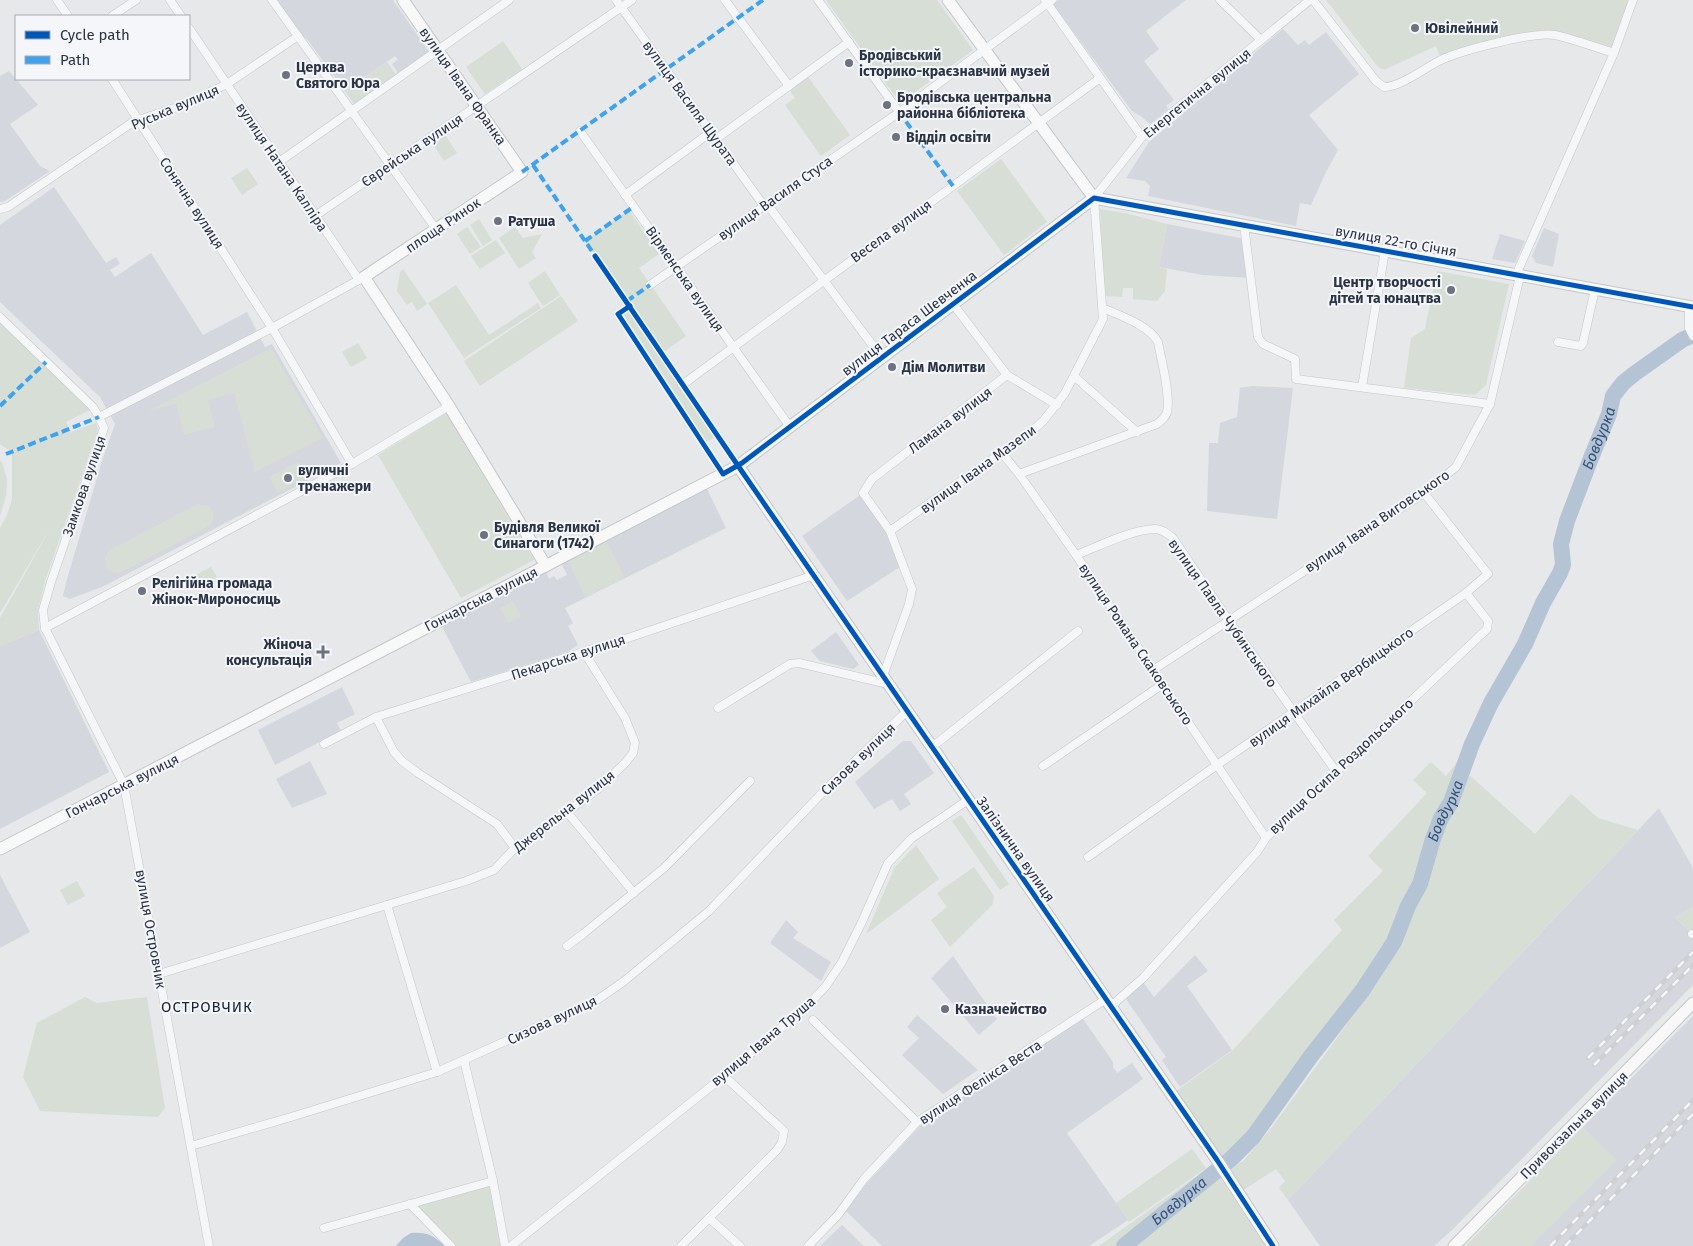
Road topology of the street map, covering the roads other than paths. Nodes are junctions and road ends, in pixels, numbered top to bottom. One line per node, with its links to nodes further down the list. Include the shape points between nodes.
1 (57, 0): 17 (street)
2 (136, 0): 18 (street)
3 (170, 0): 19 (street)
4 (272, 0): 21 (street)
5 (403, 0): 24 (main road, вулиця Івана Франка)
6 (509, 0): 24 (street)
7 (616, 0): 16 (street, вулиця Василя Щурата)
8 (632, 0): 16 (street, Єврейська вулиця)
9 (725, 0): 30 (street)
10 (818, 0): 23 (street)
11 (948, 0): 25 (main road)
12 (1220, 0): 22 (street)
13 (1311, 0): 22 (street, Енергетична вулиця); 26 (street, via 1384,87 1458,54 1536,35 1553,35)
14 (1633, 0): 26 (street, вулиця Івана Виговського)
15 (1048, 1): 25 (street, вулиця Василя Стуса); 27 (street)
16 (621, 7): 31 (street, Єврейська вулиця); 37 (street, вулиця Василя Щурата)
17 (67, 15)
18 (114, 15)
19 (180, 15)
20 (190, 29): 29 (street, вулиця Натана Калліра)
21 (298, 36): 29 (street, Руська вулиця); 32 (street)
22 (1261, 40): 38 (street, Енергетична вулиця)
23 (848, 42): 30 (street); 33 (street)
24 (438, 50): 31 (main road, вулиця Івана Франка); 32 (street)
25 (984, 50): 33 (street, вулиця Василя Стуса); 35 (main road)
26 (1614, 53): 51 (street, вулиця Івана Виговського)
27 (1100, 78): 35 (street, Весела вулиця); 38 (street)
28 (113, 80): 34 (street, Сонячна вулиця)
29 (227, 84): 34 (street, Руська вулиця, via 180,106); 39 (street, вулиця Натана Калліра)
30 (789, 86): 37 (street)
31 (476, 106): 40 (street, Єврейська вулиця); 41 (main road, вулиця Івана Франка)
32 (352, 110): 39 (street); 40 (street)
33 (899, 112): 44 (street, вулиця Василя Стуса)
34 (139, 120): 45 (street, Руська вулиця, via 8,207); 60 (street, Сонячна вулиця)
35 (1039, 123): 43 (main road); 53 (street, Весела вулиця)
36 (580, 131): 42 (street, Вірменська вулиця)
37 (714, 136): 42 (street); 44 (street, вулиця Василя Щурата)
38 (1142, 137): 43 (street, Енергетична вулиця)
39 (279, 162): 46 (street, вулиця Натана Калліра)
40 (391, 164): 46 (street, Єврейська вулиця); 48 (street)
41 (522, 172): 48 (main road, площа Ринок)
42 (625, 196): 50 (street, Вірменська вулиця)
43 (1094, 198): 47 (main road, вулиця 22-го Січня); 56 (main road, вулиця Тараса Шевченка); 58 (street, вулиця Івана Мазепи)
44 (765, 205): 50 (street, вулиця Василя Стуса); 53 (street, вулиця Василя Щурата)
45 (0, 209)
46 (316, 216): 52 (street, вулиця Натана Калліра)
47 (1244, 225): 49 (main road, вулиця 22-го Січня); 68 (street, via 1258,337 1263,344 1295,359 1296,379)
48 (436, 229): 52 (main road, площа Ринок)
49 (1385, 251): 51 (main road, вулиця 22-го Січня); 68 (street)
50 (675, 267): 54 (street, вулиця Василя Стуса); 63 (street, Вірменська вулиця)
51 (1518, 275): 55 (main road, вулиця 22-го Січня); 69 (street, вулиця Івана Виговського)
52 (362, 278): 60 (street, площа Ринок); 71 (main road)
53 (824, 281): 63 (street, Весела вулиця); 64 (street, вулиця Василя Щурата)
54 (650, 285)
55 (1594, 289): 57 (main road, вулиця 22-го Січня); 62 (street, via 1583,344)
56 (953, 304): 64 (main road, вулиця Тараса Шевченка); 65 (street)
57 (1691, 307): 61 (street, via 1689,328)
58 (1103, 308): 66 (street, вулиця Івана Мазепи, via 1103,319); 74 (street, via 1147,329 1158,342 1167,411 1158,424)
59 (0, 317): 72 (street, via 93,407)
60 (272, 328): 72 (street, Замкова вулиця); 76 (street, Сонячна вулиця)
61 (1693, 336)
62 (1558, 342)
63 (733, 348): 67 (street, Весела вулиця); 73 (street, Вірменська вулиця)
64 (882, 358): 73 (main road, вулиця Тараса Шевченка)
65 (1007, 375): 70 (street); 80 (street, Ламана вулиця, via 872,479 863,493)
66 (1074, 376): 70 (street, вулиця Івана Мазепи); 74 (street)
67 (682, 385)
68 (1362, 387): 69 (street)
69 (1490, 404): 79 (street, вулиця Івана Виговського, via 1456,467)
70 (1056, 405): 75 (street, вулиця Івана Мазепи, via 1031,432)
71 (450, 406): 76 (street); 82 (main road, Гончарська вулиця)
72 (99, 417): 86 (street, Замкова вулиця, via 104,428 50,582 43,610)
73 (790, 427): 77 (main road, вулиця Тараса Шевченка)
74 (1137, 432): 78 (street)
75 (1002, 453): 78 (street, вулиця Романа Скаковського); 80 (street, вулиця Івана Мазепи)
76 (352, 464): 86 (street)
77 (738, 466): 82 (main road, вулиця Тараса Шевченка); 83 (main road, Залізнична вулиця)
78 (1019, 474): 81 (street, вулиця Романа Скаковського)
79 (1424, 493): 84 (street, вулиця Михайла Вербицького, via 1488,574); 85 (street, вулиця Івана Виговського)
80 (890, 531): 90 (street, via 912,588 910,604)
81 (1076, 555): 85 (street, вулиця Павла Чубинського, via 1126,535 1156,529 1164,532 1173,538); 89 (street, вулиця Романа Скаковського)
82 (546, 566): 102 (main road, Гончарська вулиця)
83 (814, 576): 88 (street, Пекарська вулиця); 90 (main road, Залізнична вулиця)
84 (1466, 594): 94 (street, вулиця Михайла Вербицького); 100 (street, вулиця Осипа Роздольського, via 1488,621 1487,629)
85 (1228, 621): 89 (street, вулиця Івана Виговського); 94 (street, вулиця Павла Чубинського)
86 (44, 628): 102 (street, вулиця Островчик)
87 (1078, 631): 97 (street)
88 (584, 652): 95 (street, Пекарська вулиця); 104 (street, Джерельна вулиця, via 624,718 635,743 626,762)
89 (1153, 670): 91 (street, вулиця Романа Скаковського)
90 (885, 680): 92 (street, via 790,664); 93 (main road, Залізнична вулиця)
91 (1163, 684): 98 (street, вулиця Романа Скаковського); 99 (street)
92 (718, 708)
93 (907, 711): 97 (main road, Залізнична вулиця); 116 (street, Сизова вулиця, via 708,911 622,982 597,1000)
94 (1293, 713): 98 (street, вулиця Михайла Вербицького); 100 (street, вулиця Павла Чубинського)
95 (376, 717): 96 (street, Пекарська вулиця); 106 (street, via 402,761 497,824)
96 (324, 744)
97 (932, 747): 103 (main road, Залізнична вулиця)
98 (1217, 765): 105 (street, вулиця Романа Скаковського); 108 (street, вулиця Михайла Вербицького)
99 (1043, 766)
100 (1335, 770): 105 (street, вулиця Осипа Роздольського)
101 (750, 781): 109 (street, via 664,868)
102 (124, 785): 107 (main road, Гончарська вулиця); 112 (street, вулиця Островчик)
103 (968, 800): 113 (main road, Залізнична вулиця); 118 (street, вулиця Івана Труша, via 912,838 888,863 842,962 826,986)
104 (567, 812): 106 (street, Джерельна вулиця); 109 (street)
105 (1266, 838): 113 (street, вулиця Осипа Роздольського, via 1143,978)
106 (515, 848): 110 (street, Джерельна вулиця, via 494,870)
107 (0, 849)
108 (1088, 857)
109 (634, 893): 111 (street)
110 (388, 905): 112 (street, Джерельна вулиця); 117 (street)
111 (567, 946)
112 (159, 974): 120 (street, вулиця Островчик)
113 (1108, 1003): 119 (street, вулиця Фелікса Веста); 132 (main road, Залізнична вулиця)
114 (1693, 1003): 133 (main road, Привокзальна вулиця)
115 (813, 1020): 119 (street)
116 (464, 1060): 117 (street, Сизова вулиця); 121 (street)
117 (437, 1072): 120 (street, Сизова вулиця)
118 (724, 1076): 123 (street, via 784,1131 777,1150); 128 (street, вулиця Івана Труша)
119 (917, 1122): 131 (street, вулиця Фелікса Веста)
120 (191, 1146): 125 (street, вулиця Островчик)
121 (493, 1182): 122 (street); 127 (street)
122 (410, 1204): 124 (street); 126 (street)
123 (709, 1218): 129 (street); 130 (street)
124 (324, 1228)
125 (210, 1246)
126 (451, 1246)
127 (505, 1246)
128 (511, 1246)
129 (681, 1246)
130 (740, 1246)
131 (808, 1246)
132 (1273, 1246)
133 (1454, 1246)

